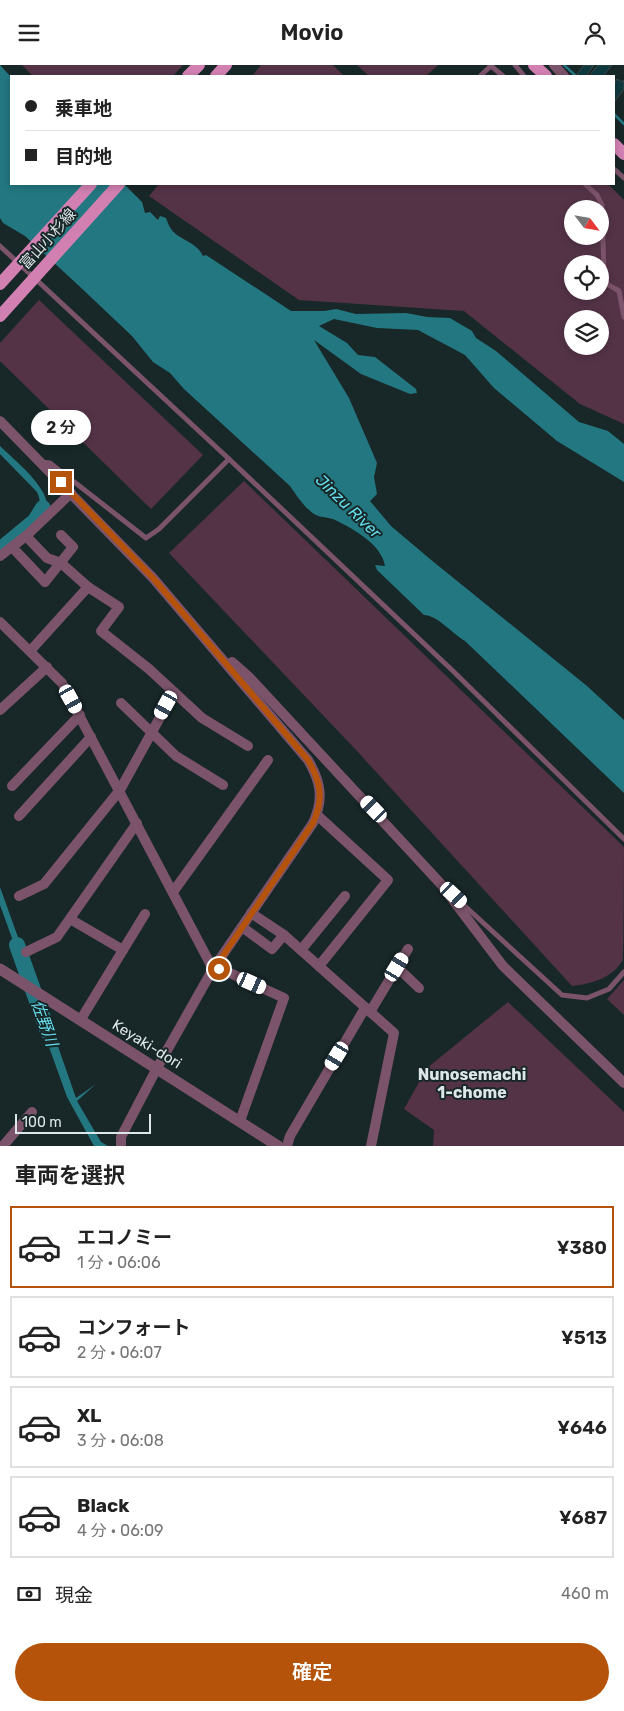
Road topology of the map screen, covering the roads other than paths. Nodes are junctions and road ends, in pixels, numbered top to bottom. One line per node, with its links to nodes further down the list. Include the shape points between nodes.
1 (199, 65): 7 (main road)
2 (226, 65): 8 (main road)
3 (490, 65): 9 (lane); 10 (lane)
4 (515, 65): 11 (lane)
5 (534, 65): 12 (main road)
6 (554, 65): 13 (street)
7 (189, 75)
8 (217, 75)
9 (481, 75)
10 (502, 75)
11 (523, 75)
12 (545, 75)
13 (563, 75)
14 (615, 145): 15 (main road)
15 (624, 154)
16 (90, 185): 20 (main road, 富山小杉線, bridge)
17 (118, 185): 21 (main road, 富山小杉線, bridge)
18 (587, 185): 22 (lane, via 602,205 606,284 619,291)
19 (0, 246): 24 (lane)
20 (0, 284)
21 (0, 316)
22 (624, 317)
23 (0, 421): 25 (street)
24 (229, 459): 25 (lane, via 146,538 50,463); 51 (lane, via 453,671)
25 (41, 461): 26 (street)
26 (71, 493): 28 (street); 34 (street)
27 (61, 535): 31 (street, via 73,547)
28 (26, 536): 29 (street); 31 (street, via 47,558)
29 (12, 547): 30 (street); 31 (street, via 45,582)
30 (0, 556)
31 (60, 563): 32 (street)
32 (88, 587): 35 (street); 37 (street, via 118,607 101,631)
33 (0, 622): 35 (street)
34 (206, 639): 48 (street, via 308,760 320,786); 52 (street, via 249,677)
35 (31, 650): 36 (street)
36 (47, 667): 39 (street); 40 (street, via 62,683)
37 (174, 692): 41 (street); 43 (street, via 202,718)
38 (121, 703): 41 (street)
39 (0, 710)
40 (80, 715): 42 (street); 46 (street)
41 (151, 732): 45 (street, via 176,756); 47 (street)
42 (91, 737): 47 (street); 49 (street)
43 (248, 746)
44 (268, 760): 53 (street)
45 (223, 785)
46 (12, 786)
47 (120, 789): 50 (street); 54 (street, via 44,885)
48 (317, 815): 56 (street); 65 (street, via 388,880)
49 (19, 816)
50 (137, 823): 53 (street); 58 (street)
51 (624, 839)
52 (440, 883): 69 (lane, via 562,995 587,998 609,989); 74 (street, via 503,966)
53 (174, 892): 68 (street)
54 (19, 896)
55 (344, 896): 63 (street)
56 (251, 913): 59 (street); 60 (street)
57 (145, 914): 62 (street)
58 (70, 919): 62 (street); 64 (street, via 57,937)
59 (242, 927): 60 (street, via 272,949); 68 (street)
60 (284, 935): 63 (street)
61 (408, 949): 66 (street)
62 (123, 950): 72 (street)
63 (301, 950): 65 (street)
64 (26, 952)
65 (319, 966): 71 (street)
66 (397, 967): 70 (street); 71 (street)
67 (0, 969): 72 (street, Keyaki-dori)
68 (214, 969): 73 (street); 76 (street, via 284,998)
69 (624, 972)
70 (419, 988)
71 (368, 1010): 80 (street, via 290,1136); 81 (street, via 394,1033)
72 (80, 1019): 73 (street, Keyaki-dori)
73 (157, 1067): 76 (street, Keyaki-dori); 77 (street, via 121,1137)
74 (624, 1083)
75 (32, 1112): 78 (street)
76 (240, 1121): 79 (street, Keyaki-dori)
77 (121, 1145)
78 (3, 1146)
79 (278, 1146)
80 (287, 1146)
81 (370, 1146)

